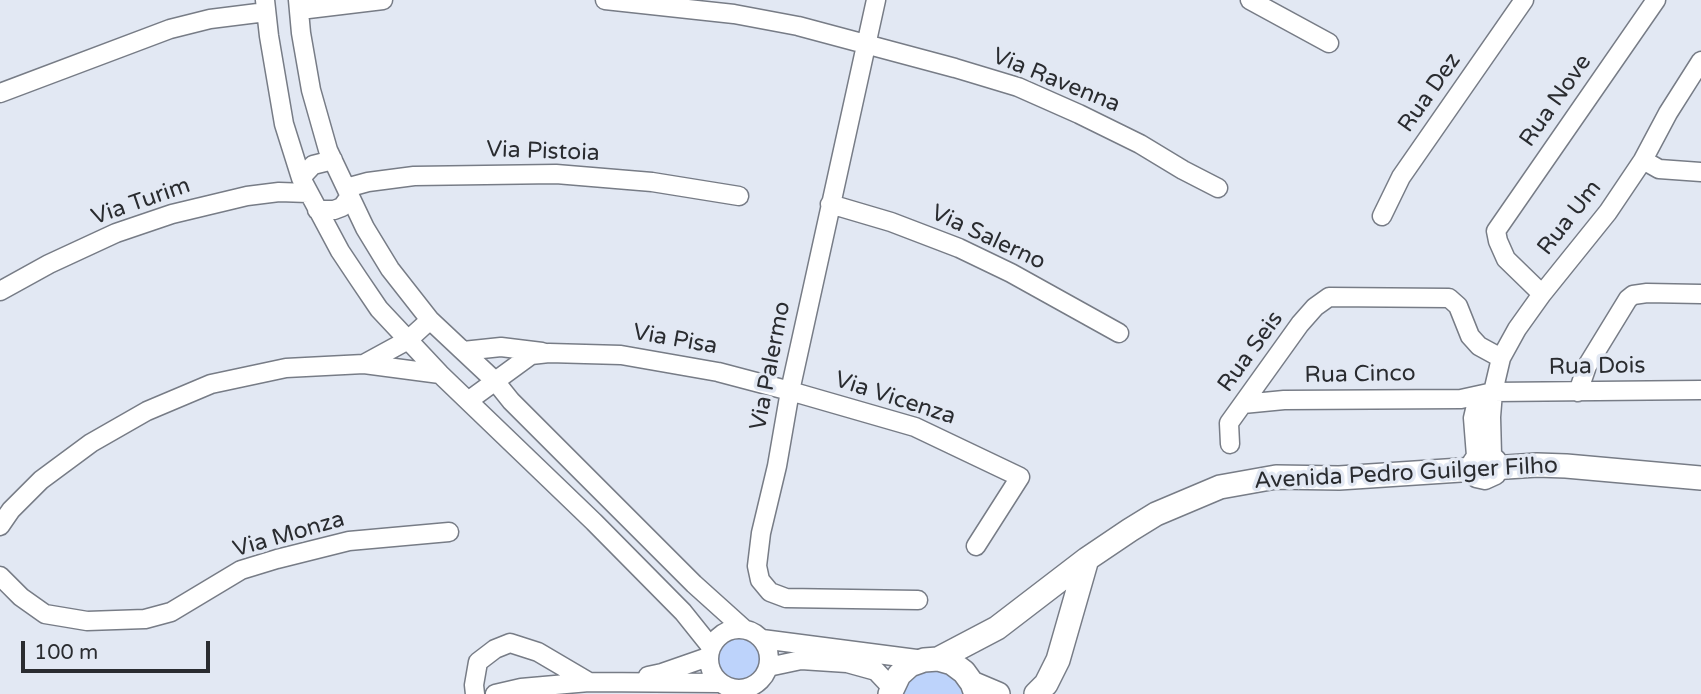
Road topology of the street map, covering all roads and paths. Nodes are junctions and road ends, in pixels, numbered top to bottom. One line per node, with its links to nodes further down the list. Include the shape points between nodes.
1 (383, 0): 7 (street)
2 (605, 0): 11 (street, Via Ravenna, via 734,14)
3 (876, 0): 11 (street, Via Palermo)
4 (1250, 0): 12 (street)
5 (1524, 0): 24 (street, Rua Dez, via 1401,177)
6 (1657, 0): 26 (street, Rua Nove, via 1496,231 1506,259)
7 (299, 5): 9 (street)
8 (266, 6): 10 (street); 14 (street, via 170,29)
9 (301, 33): 10 (street); 15 (street)
10 (269, 36): 18 (street, via 284,124)
11 (865, 43): 19 (street, Via Ravenna, via 1018,87 1140,144); 22 (street, Via Palermo)
12 (1329, 43)
13 (1701, 61): 16 (street, Rua Um)
14 (0, 93)
15 (333, 160): 18 (street, via 313,165); 20 (street)
16 (1643, 160): 17 (street, via 1659,169); 26 (street, Rua Um)
17 (1701, 172)
18 (305, 186): 23 (street); 25 (street, Via Turim, via 172,214 116,233)
19 (1217, 188)
20 (348, 192): 21 (street, Via Pistoia, via 368,182 414,176 556,174 652,182); 23 (street, via 342,206); 28 (street, via 390,269)
21 (739, 196)
22 (830, 204): 29 (street, Via Salerno, via 958,248); 39 (street, Via Palermo)
23 (317, 210): 30 (street, via 379,309)
24 (1382, 216)
25 (0, 291)
26 (1542, 294): 33 (street, Rua Um)
27 (1701, 294): 40 (street, via 1633,295 1587,366)
28 (430, 320): 30 (street); 31 (street)
29 (1119, 333)
30 (408, 340): 34 (street); 36 (street)
31 (463, 352): 32 (street, Via Pisa, via 501,347); 37 (street)
32 (549, 353): 37 (street, Via Pisa, via 531,355); 39 (street, Via Pisa, via 621,355 718,372)
33 (1501, 358): 35 (street, Rua Seis, via 1470,336 1458,306 1449,298 1329,298 1315,307); 41 (street, Rua Um)
34 (364, 364): 36 (street); 53 (street, via 286,369 211,384 147,411 91,443 41,480)
35 (1267, 369): 42 (street); 45 (street, Rua Seis)
36 (440, 374): 43 (street)
37 (495, 381): 43 (street, Via Pisa); 44 (street)
38 (1701, 390): 40 (street, Rua Dois)
39 (790, 391): 56 (street, Via Vicenza, via 915,428 1020,477); 60 (street, Via Palermo, via 761,533 760,580 770,592 786,598)
40 (1578, 392): 41 (street, Rua Dois)
41 (1485, 395): 42 (street, Rua Cinco); 48 (street, Rua Um, via 1474,418)
42 (1284, 400): 45 (street, Rua Cinco)
43 (468, 401): 46 (street)
44 (511, 401): 46 (street, via 506,416); 50 (street)
45 (1243, 404): 47 (street, Rua Seis, via 1229,423)
46 (491, 422): 52 (street)
47 (1230, 443)
48 (1485, 465): 49 (main road, Avenida Pedro Guilger Filho, via 1563,466); 57 (main road, Avenida Pedro Guilger Filho, via 1412,474 1276,477 1220,487 1156,514)
49 (1701, 478)
50 (614, 503): 51 (street); 52 (street, via 600,508)
51 (632, 521): 55 (street, via 626,535); 59 (street)
52 (594, 522): 55 (street)
53 (0, 526)
54 (449, 533): 58 (street, Via Monza, via 348,541 276,559 241,570 171,612 145,619 87,621 46,614)
55 (611, 540): 61 (street)
56 (976, 546)
57 (1087, 559): 65 (main road, Avenida Pedro Guilger Filho, via 998,628); 75 (main road, via 1058,660 1046,684)
58 (0, 576)
59 (694, 584): 61 (street); 62 (street)
60 (918, 600)
61 (674, 603): 64 (street)
62 (744, 629): 63 (street); 64 (street, via 724,632)
63 (762, 639): 65 (street); 66 (street)
64 (709, 652): 68 (street, via 709,667); 69 (street)
65 (931, 660): 70 (main road, via 952,663 964,671); 71 (main road, Avenida Pedro Guilger Filho, via 910,665)
66 (768, 667): 68 (street, via 748,688); 71 (street, via 801,660 848,663 876,671)
67 (589, 682): 69 (street); 72 (street, via 538,652 510,643 478,662); 73 (street)
68 (720, 683): 69 (street)
69 (632, 684)
70 (974, 689): 74 (main road)
71 (891, 691)
72 (475, 694)
73 (495, 694)
74 (998, 694)
75 (1034, 694)

